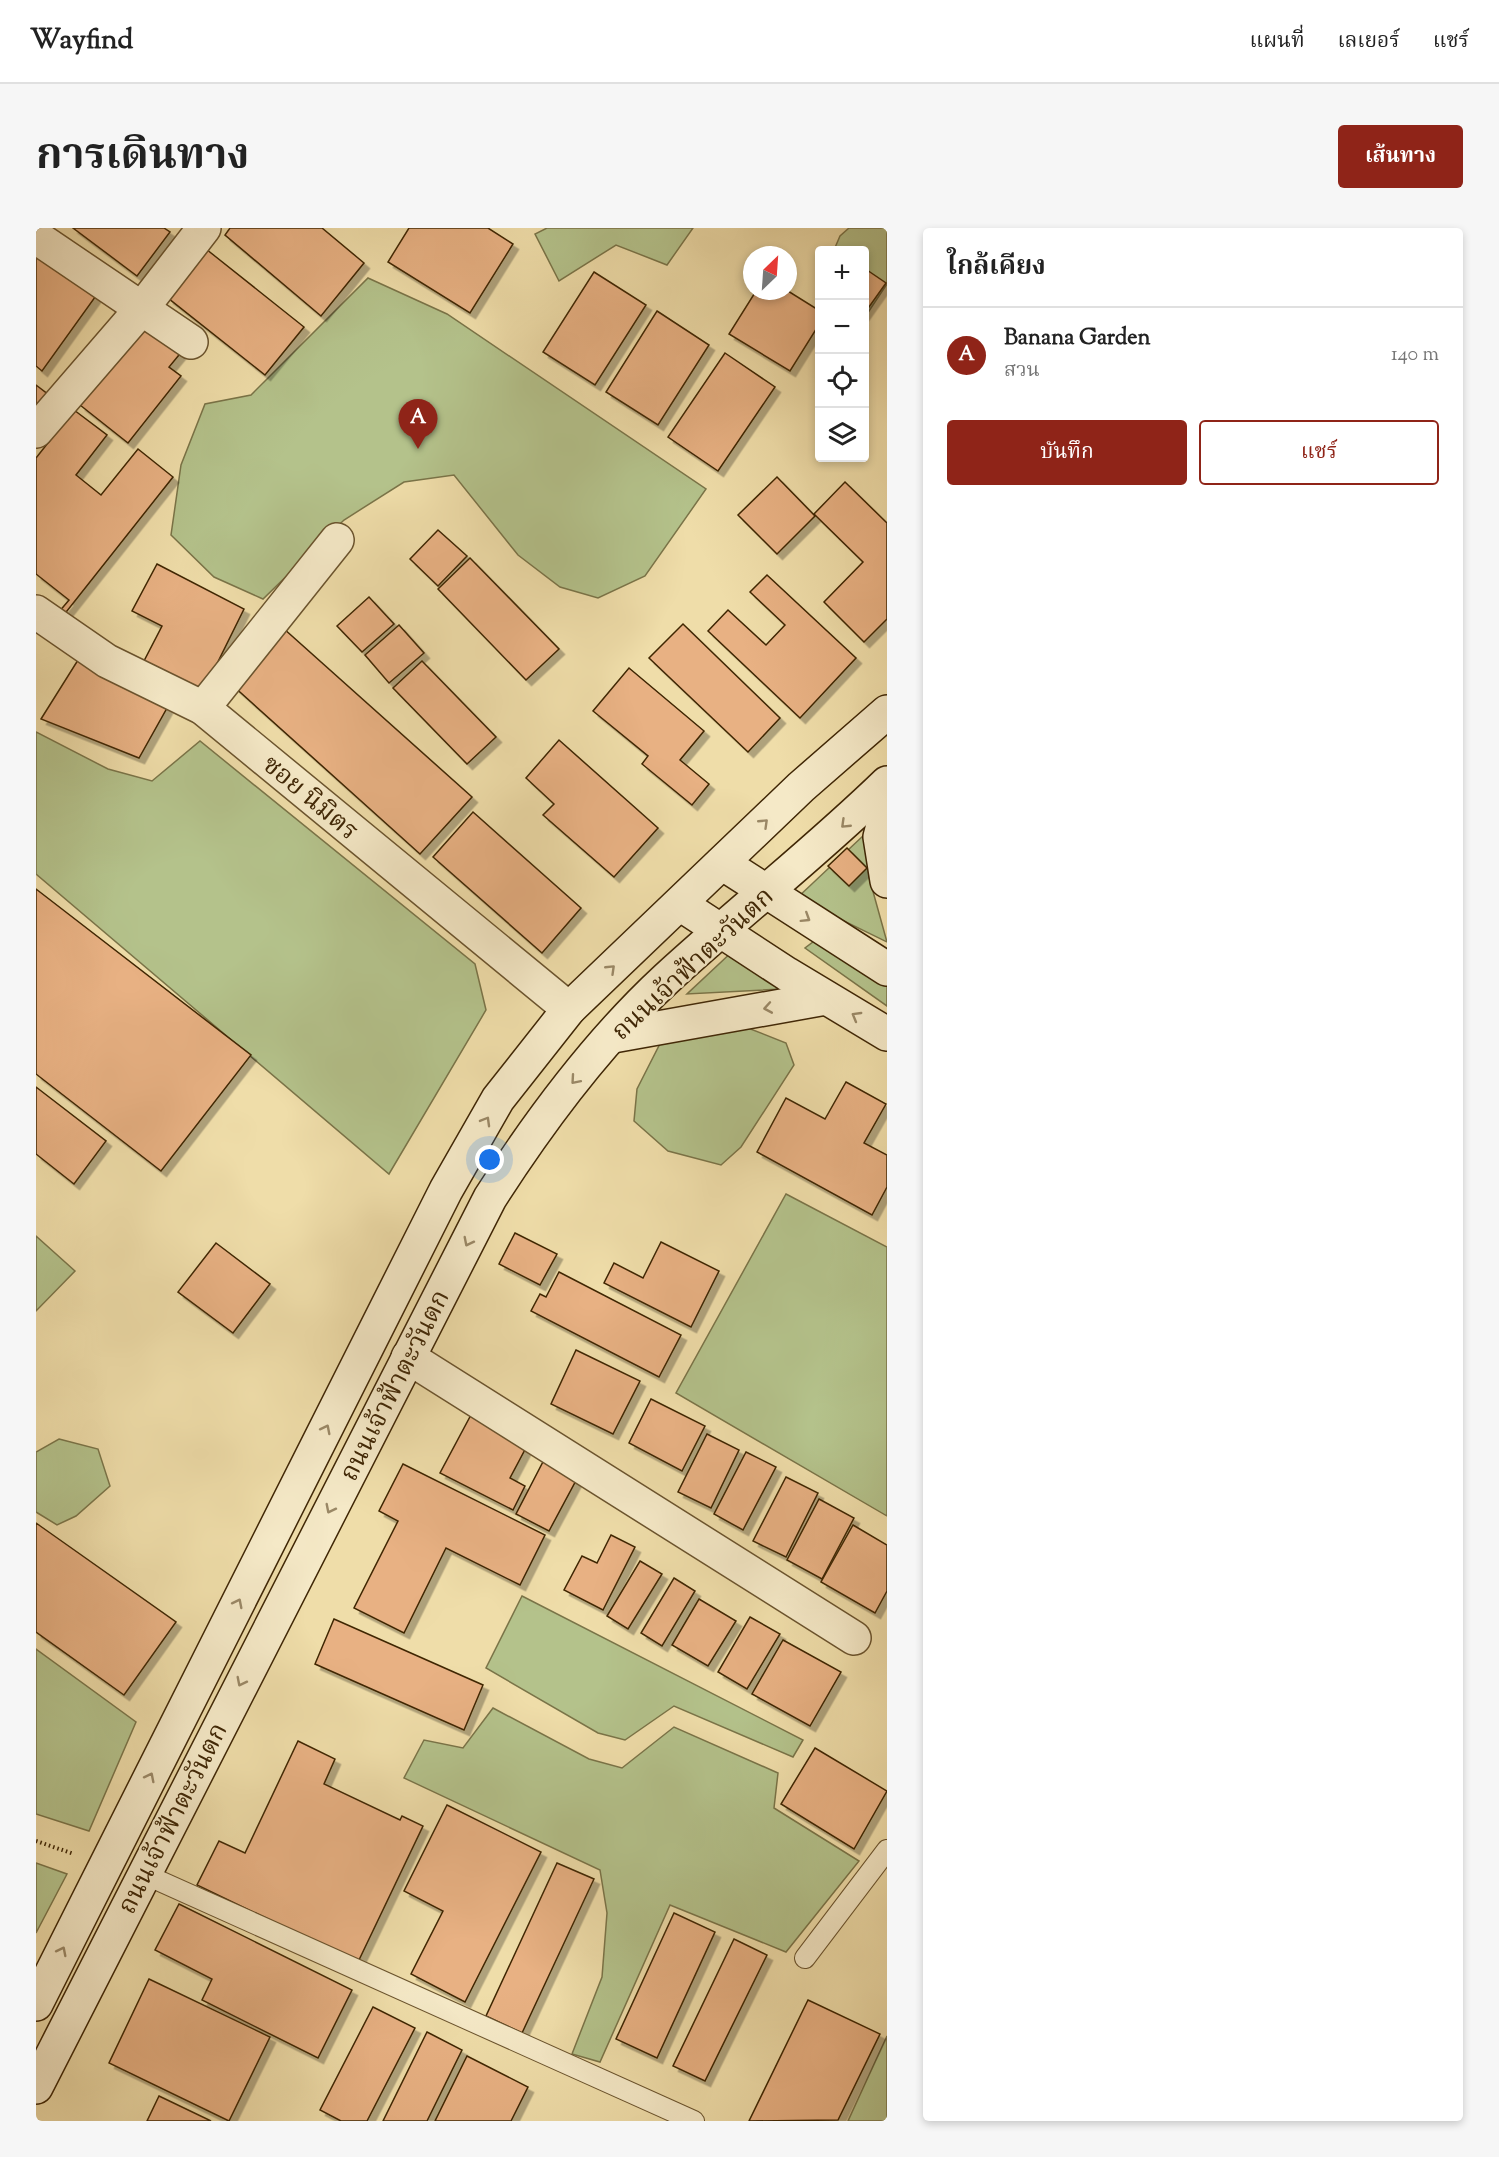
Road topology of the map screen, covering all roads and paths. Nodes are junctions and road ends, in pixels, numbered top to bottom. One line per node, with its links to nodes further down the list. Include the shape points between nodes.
1 (204, 228): 3 (main road)
2 (36, 237): 3 (main road)
3 (143, 307): 4 (main road); 5 (main road)
4 (192, 342)
5 (36, 431)
6 (337, 540): 8 (main road)
7 (36, 612): 8 (main road, ซอย นิมิตร, via 107,661)
8 (203, 708): 19 (main road, ซอย นิมิตร)
9 (887, 712): 12 (main road, ถนนเจ้าฟ้าตะวันตก, one-way to 9)
10 (887, 783): 14 (main road, ถนนเจ้าฟ้าตะวันตก, one-way to 14, via 839,830)
11 (887, 810): 13 (main road, via 880,837)
12 (722, 863): 14 (main road); 15 (main road, ถนนเจ้าฟ้าตะวันตก)
13 (887, 881)
14 (765, 892): 16 (main road, ถนนเจ้าฟ้าตะวันตก); 17 (main road, one-way to 17)
15 (680, 904): 16 (main road); 19 (main road, ถนนเจ้าฟ้าตะวันตก, one-way to 15)
16 (722, 931): 18 (main road); 21 (main road, ถนนเจ้าฟ้าตะวันตก, via 665,980)
17 (887, 969)
18 (825, 998): 20 (main road, one-way to 18); 21 (main road, one-way to 21)
19 (569, 1009): 27 (main road, ถนนเจ้าฟ้าตะวันตก, one-way to 19, via 446,1190 498,1099)
20 (887, 1034)
21 (613, 1036): 22 (main road, ถนนเจ้าฟ้าตะวันตก, one-way to 22, via 563,1093 503,1178)
22 (408, 1357): 23 (main road); 25 (main road, ถนนเจ้าฟ้าตะวันตก, one-way to 25)
23 (854, 1638)
24 (887, 1850): 26 (lane)
25 (144, 1874): 28 (main road, ถนนเจ้าฟ้าตะวันตก); 29 (lane)
26 (806, 1958)
27 (36, 2003)
28 (36, 2087)
29 (694, 2121)

